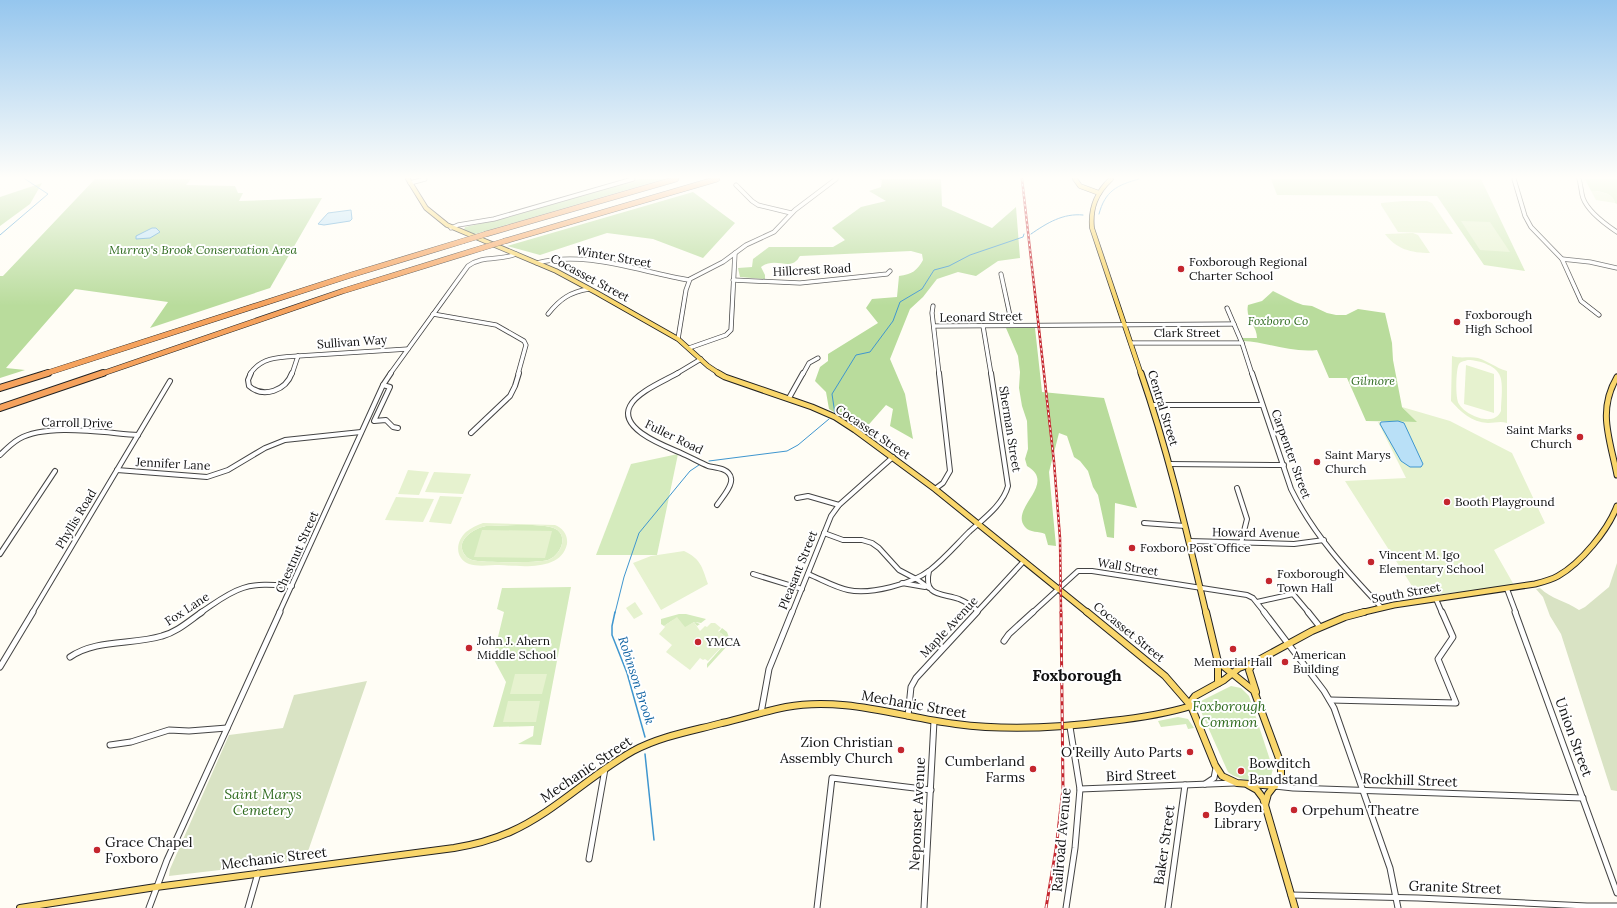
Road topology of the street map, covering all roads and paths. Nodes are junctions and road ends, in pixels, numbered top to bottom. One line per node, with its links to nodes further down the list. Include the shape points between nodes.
1 (441, 221): 9 (main road, Cocasset Street)
2 (481, 221): 9 (street)
3 (530, 221): 42 (highway, bridge, via 356,273)
4 (572, 221): 46 (highway, bridge, via 331,295)
5 (785, 221): 11 (street, via 774,232 746,244)
6 (1092, 221): 26 (main road, Central Street)
7 (1528, 221): 13 (street)
8 (1603, 221): 10 (street)
9 (451, 228): 12 (main road, Cocasset Street)
10 (1617, 232)
11 (735, 253): 18 (street); 19 (street)
12 (516, 254): 14 (main road, Cocasset Street); 23 (street, Chestnut Street, via 506,259 484,258 472,262)
13 (1562, 259): 15 (street); 25 (street, via 1582,301)
14 (537, 263): 18 (street, Winter Street, via 548,259 577,259); 20 (main road, Cocasset Street)
15 (1617, 268)
16 (890, 271): 19 (street, Hillcrest Road, via 887,274 800,282)
17 (1001, 274): 30 (street)
18 (688, 280): 31 (street)
19 (733, 280): 35 (street, via 730,332)
20 (589, 288): 24 (street, via 562,297); 31 (main road, Cocasset Street)
21 (933, 306): 28 (street)
22 (1227, 308): 27 (street, Carpenter Street)
23 (433, 314): 34 (street, Chestnut Street); 49 (street, via 496,325 524,341 526,345 510,396)
24 (548, 314)
25 (1599, 315)
26 (1125, 324): 27 (street, Leonard Street); 30 (street, Leonard Street); 32 (main road, Central Street)
27 (1234, 324): 33 (street, Carpenter Street)
28 (934, 326): 29 (street, Leonard Street); 60 (street, Leonard Street, via 950,471)
29 (983, 326): 30 (street, Leonard Street); 66 (street, Sherman Street, via 1008,486 1006,494)
30 (1012, 326)
31 (678, 339): 35 (main road, Cocasset Street)
32 (1132, 343): 33 (street, Clark Street); 44 (main road, Central Street)
33 (1242, 343): 45 (street, Carpenter Street)
34 (408, 348): 36 (street, Sullivan Way); 41 (street, Chestnut Street)
35 (689, 348): 38 (main road, Cocasset Street)
36 (298, 355): 36 (street, Sullivan Way, via 289,379 281,386 262,392 252,390 249,386 253,370 260,363 272,358)
37 (818, 358): 43 (street, via 809,363)
38 (701, 359): 43 (main road, Cocasset Street, via 725,377); 62 (street, Fuller Road, via 638,396 631,403 628,417 632,426 642,434 707,465 727,471 731,483)
39 (1617, 377): 53 (main road, via 1608,393 1605,412)
40 (170, 381): 50 (street, Phyllis Road)
41 (383, 385): 47 (street, via 390,387 374,421 386,420); 48 (street, Chestnut Street)
42 (0, 388)
43 (789, 398): 52 (main road, Cocasset Street, via 835,418)
44 (1152, 405): 45 (street); 54 (main road, Central Street)
45 (1262, 405): 55 (street, Carpenter Street)
46 (0, 408)
47 (398, 428)
48 (361, 432): 56 (street, Jennifer Lane, via 274,443 262,448 231,470 207,477); 79 (street, Chestnut Street)
49 (471, 433)
50 (138, 435): 51 (street, Carroll Drive, via 44,430 20,438); 56 (street, Phyllis Road)
51 (0, 455)
52 (893, 457): 60 (main road, Cocasset Street); 63 (street, Pleasant Street)
53 (1616, 460): 58 (main road)
54 (1169, 464): 55 (street); 67 (main road, Central Street)
55 (1284, 465): 69 (street, Carpenter Street, via 1298,503)
56 (117, 470): 95 (street, Phyllis Road)
57 (54, 471): 72 (street)
58 (1617, 475)
59 (1237, 488): 71 (street, via 1247,519)
60 (936, 489): 66 (main road, Cocasset Street)
61 (796, 498): 63 (street, via 808,496)
62 (717, 505)
63 (839, 505): 68 (street, Pleasant Street, via 831,516)
64 (1617, 506): 84 (main road, South Street, via 1602,530 1569,569 1550,580)
65 (1144, 523): 67 (street)
66 (978, 524): 73 (main road, Cocasset Street); 74 (street, Sherman Street)
67 (1185, 526): 70 (main road, Central Street)
68 (824, 534): 76 (street, Pleasant Street); 77 (street, via 843,540 872,543 899,570)
69 (1324, 540): 71 (street, Howard Avenue, via 1294,544); 87 (street, Carpenter Street)
70 (1188, 541): 71 (street, Howard Avenue); 82 (main road, Central Street)
71 (1241, 543)
72 (0, 554)
73 (1024, 561): 81 (main road, Cocasset Street); 88 (street, Maple Avenue)
74 (929, 571): 77 (street, Sherman Street); 80 (street)
75 (753, 574): 83 (street)
76 (808, 574): 78 (street, Sherman Street, via 850,591 867,591); 83 (street, Pleasant Street)
77 (914, 578): 78 (street, Sherman Street); 80 (street)
78 (898, 583): 80 (street)
79 (292, 586): 92 (street, Fox Lane, via 264,585 243,588 227,595 163,636 89,647); 105 (street, Chestnut Street)
80 (929, 588): 88 (street, via 935,594 961,600)
81 (1059, 588): 82 (street, Wall Street, via 1078,571 1085,570); 90 (street, Wall Street); 100 (main road, Cocasset Street, via 1156,668)
82 (1200, 588): 86 (street, Wall Street, via 1247,595); 93 (main road, Central Street)
83 (802, 589): 101 (street, Pleasant Street, via 769,669)
84 (1507, 589): 85 (main road, South Street); 117 (street, Union Street)
85 (1436, 599): 87 (main road, South Street); 99 (street, via 1453,637 1438,660 1456,703)
86 (1257, 602): 89 (street, via 1293,594); 91 (street)
87 (1381, 607): 89 (main road, South Street)
88 (978, 611): 102 (street, Maple Avenue, via 916,678 911,687)
89 (1320, 627): 91 (main road, South Street)
90 (1004, 641)
91 (1289, 644): 94 (main road, South Street); 99 (street)
92 (70, 657)
93 (1218, 662): 96 (main road); 97 (main road, Central Street)
94 (1255, 662): 96 (main road, South Street); 98 (main road, via 1249,670)
95 (0, 667)
96 (1231, 674): 97 (main road, South Street); 98 (main road, via 1249,686)
97 (1218, 683): 100 (main road, South Street, via 1195,696)
98 (1257, 697): 113 (main road, via 1282,768 1281,778)
99 (1330, 700): 116 (street)
100 (1191, 706): 104 (main road, Mechanic Street, via 1152,716); 107 (main road, Cocasset Street)
101 (761, 713): 102 (main road, Mechanic Street, via 794,705 824,703); 108 (main road, Mechanic Street, via 656,741)
102 (908, 716): 103 (main road, Mechanic Street)
103 (934, 721): 104 (main road, Mechanic Street, via 1002,729); 115 (street, Neponset Avenue)
104 (1070, 727): 114 (street, Railroad Avenue)
105 (227, 728): 106 (street, via 169,730 143,739); 121 (street, Chestnut Street)
106 (110, 745)
107 (1215, 765): 109 (main road, Cocasset Street, via 1222,776); 110 (street, via 1216,773 1213,779)
108 (605, 769): 119 (street); 120 (main road, Mechanic Street, via 531,821 491,840 450,848)
109 (1237, 783): 110 (street, Bird Street); 111 (main road, Rockhill Street)
110 (1202, 784): 112 (street, Bird Street)
111 (1245, 784): 113 (main road, Rockhill Street); 118 (main road, via 1260,793)
112 (1185, 785): 114 (street, Bird Street); 132 (street, Baker Street)
113 (1275, 786): 116 (street, Rockhill Street); 118 (main road, via 1268,794)
114 (1080, 789): 131 (street, Railroad Avenue)
115 (930, 790): 129 (street, via 832,778); 130 (street, Neponset Avenue)
116 (1363, 790): 117 (street, Rockhill Street); 124 (street, via 1390,868)
117 (1583, 798): 122 (street, Union Street)
118 (1265, 805): 123 (main road)
119 (589, 859)
120 (258, 873): 121 (main road, Mechanic Street); 128 (street)
121 (156, 887): 126 (main road, Mechanic Street); 127 (street, Chestnut Street)
122 (1617, 893)
123 (1291, 895): 124 (street, Granite Street); 133 (main road)
124 (1396, 897): 125 (street, Granite Street); 134 (street)
125 (1617, 906)
126 (20, 908)
127 (149, 908)
128 (248, 908)
129 (817, 908)
130 (924, 908)
131 (1066, 908)
132 (1168, 908)
133 (1295, 908)
134 (1398, 908)

